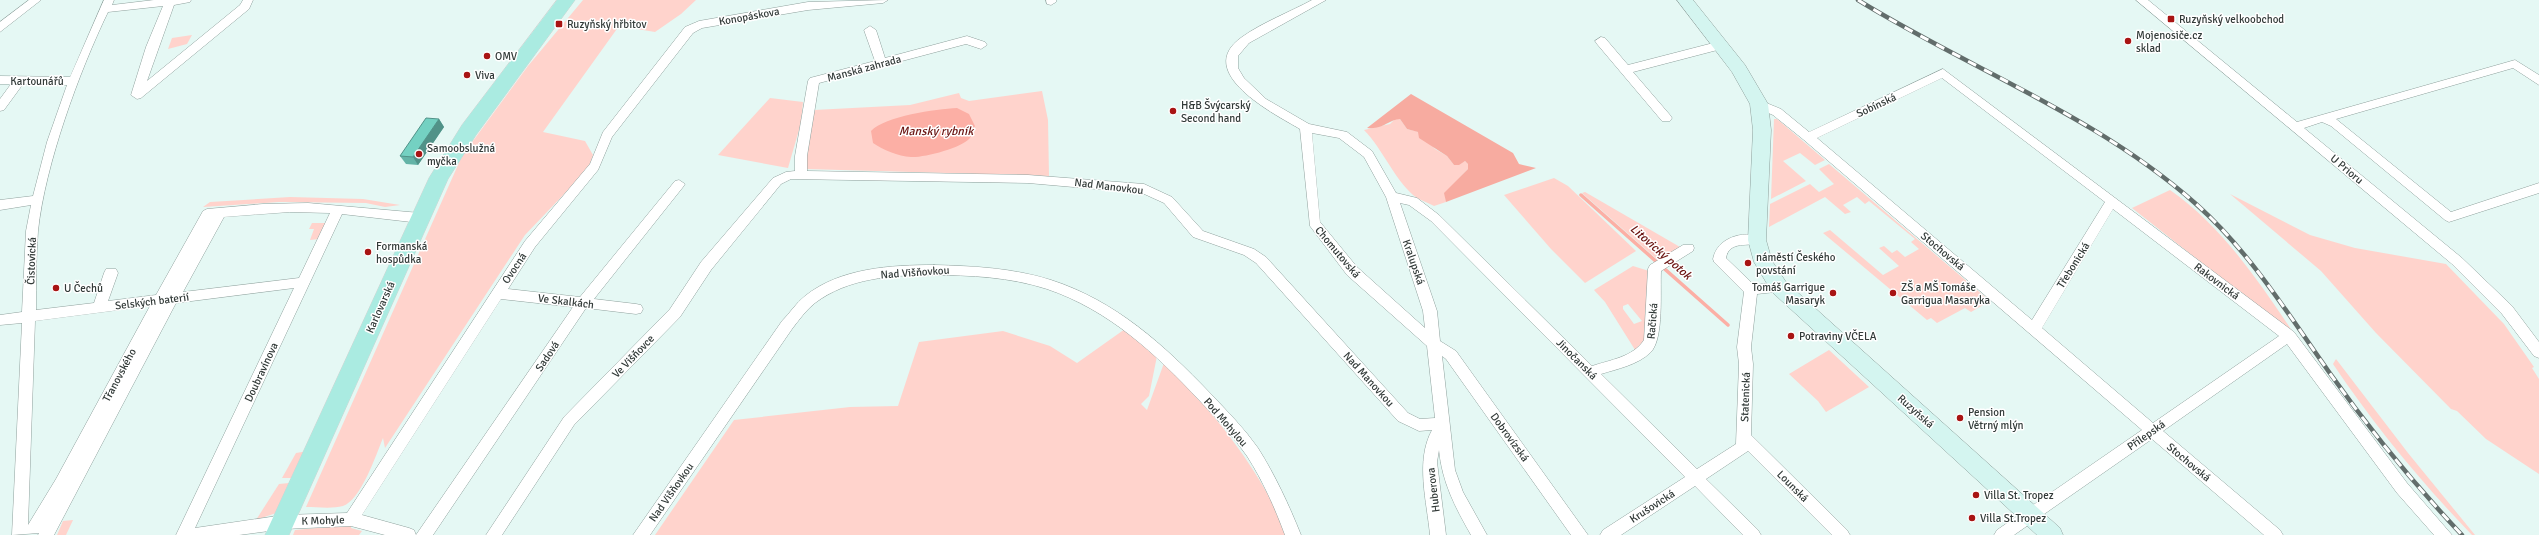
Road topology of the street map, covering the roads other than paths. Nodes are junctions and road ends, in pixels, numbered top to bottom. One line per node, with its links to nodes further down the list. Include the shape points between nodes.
1 (36, 0): 11 (street)
2 (186, 0): 8 (street)
3 (248, 0): 8 (street, via 239,12 137,95)
4 (883, 0): 12 (street, Konopáskova, via 808,6 699,25)
5 (1321, 0): 30 (street, Kralupská, via 1245,40 1232,54 1232,68 1240,81 1262,102)
6 (1684, 0): 16 (street)
7 (2141, 0): 31 (street, U Prioru)
8 (170, 2): 9 (street)
9 (107, 4): 22 (street, Čistovická)
10 (565, 4): 42 (main road, Karlovarská, via 469,130 439,178)
11 (0, 28)
12 (689, 30): 49 (street, Ovocná, via 607,135 600,146 601,156 598,161 530,244)
13 (870, 30): 17 (street)
14 (1601, 41): 18 (street)
15 (981, 45): 17 (street, Manská zahrada, via 968,40)
16 (1721, 45): 18 (street); 24 (street, via 1740,69)
17 (881, 63): 33 (street, Manská zahrada, via 814,81 801,156)
18 (1625, 70): 27 (street)
19 (1943, 73): 32 (street, Sobínská); 39 (street, Rakovnická)
20 (0, 80): 21 (street, Kartounářů)
21 (19, 81): 22 (street, Kartounářů); 25 (street)
22 (74, 81): 38 (street, Čistovická)
23 (2539, 81): 26 (street, via 2515,64)
24 (1759, 104): 32 (street, Stochovská, via 1777,112); 43 (street, via 1762,130)
25 (0, 107)
26 (2354, 110): 28 (street); 29 (street, via 2347,118)
27 (1666, 118)
28 (2323, 118): 29 (street); 31 (street)
29 (2335, 123): 36 (street, via 2449,217)
30 (1306, 127): 37 (street, Kralupská, via 1344,135 1368,154); 59 (street, Chomutovská, via 1314,223 1352,270)
31 (2295, 127): 60 (street, U Prioru, via 2457,261 2507,310)
32 (1808, 137): 56 (street, Stochovská)
33 (801, 174): 34 (street, Nad Manovkou, via 790,175); 62 (street, Nad Manovkou, via 1065,181 1156,193 1168,200 1198,234 1249,252 1261,260 1403,416 1419,425)
34 (777, 182): 76 (street, Ve Višňovce, via 706,266 675,313 569,421)
35 (679, 184): 51 (street, Sadová)
36 (2539, 188)
37 (1392, 197): 59 (street, Kralupská, via 1430,311); 61 (street, Jinočanská, via 1413,201 1435,218)
38 (37, 200): 40 (street); 54 (street, Čistovická, via 32,231)
39 (2112, 201): 56 (street, Třebonická); 57 (street, Rakovnická)
40 (0, 205)
41 (338, 209): 42 (street); 46 (street, Doubravínova); 50 (street, Třanovského, via 271,208 214,213)
42 (420, 218): 68 (main road, Karlovarská)
43 (1757, 240): 47 (street, via 1763,262); 48 (street, via 1731,242 1720,253 1719,259)
44 (1688, 248): 61 (street, Račická, via 1660,265 1651,341 1646,351)
45 (111, 273): 52 (street)
46 (304, 282): 50 (street, Selských baterií); 72 (street, Doubravínova)
47 (1779, 287): 48 (street); 66 (street, Ruzyňská)
48 (1751, 290): 64 (street, Statenická, via 1744,347 1746,364)
49 (497, 294): 51 (street, Ve Skalkách); 67 (street, Ovocná)
50 (165, 299): 52 (street, Selských baterií); 70 (street, Třanovského); 71 (street, Třanovského)
51 (583, 303): 53 (street, Ve Skalkách); 75 (street, Sadová)
52 (99, 308): 54 (street, Selských baterií)
53 (636, 309)
54 (29, 316): 55 (street, Selských baterií); 69 (street, Čistovická)
55 (0, 320)
56 (2034, 329): 63 (street, Stochovská)
57 (2289, 336): 63 (street, Přílepská); 88 (street, Rakovnická, via 2402,488)
58 (1153, 343): 77 (street, Nad Višňovkou, via 1128,323 1096,303 1055,286 1008,275 960,270 922,270 886,272 846,283 811,299 787,325); 78 (street, Pod Mohylou, via 1235,429 1256,458)
59 (1434, 344): 62 (street, Kralupská); 81 (street, Dobrovízská, via 1451,355)
60 (2539, 352)
61 (1590, 372): 65 (street, Jinočanská)
62 (1444, 424): 79 (street, Huberova, via 1432,444 1430,462); 80 (street, Kralupská, via 1448,470 1456,494)
63 (2153, 430): 66 (street, Přílepská); 87 (street, Stochovská)
64 (1743, 437): 65 (street, Statenická, via 1743,447); 84 (street, Lounská)
65 (1696, 478): 82 (street, Krušovická); 83 (street, Jinočanská)
66 (2031, 515): 85 (street, Přílepská); 86 (street, Ruzyňská)
67 (351, 519): 68 (street, K Mohyle); 74 (street, K Mohyle)
68 (280, 528): 73 (street, K Mohyle)
69 (20, 535)
70 (30, 535)
71 (46, 535)
72 (184, 535)
73 (192, 535)
74 (409, 535)
75 (424, 535)
76 (494, 535)
77 (641, 535)
78 (1293, 535)
79 (1438, 535)
80 (1479, 535)
81 (1580, 535)
82 (1608, 535)
83 (1753, 535)
84 (1842, 535)
85 (2002, 535)
86 (2052, 535)
87 (2275, 535)
88 (2444, 535)

